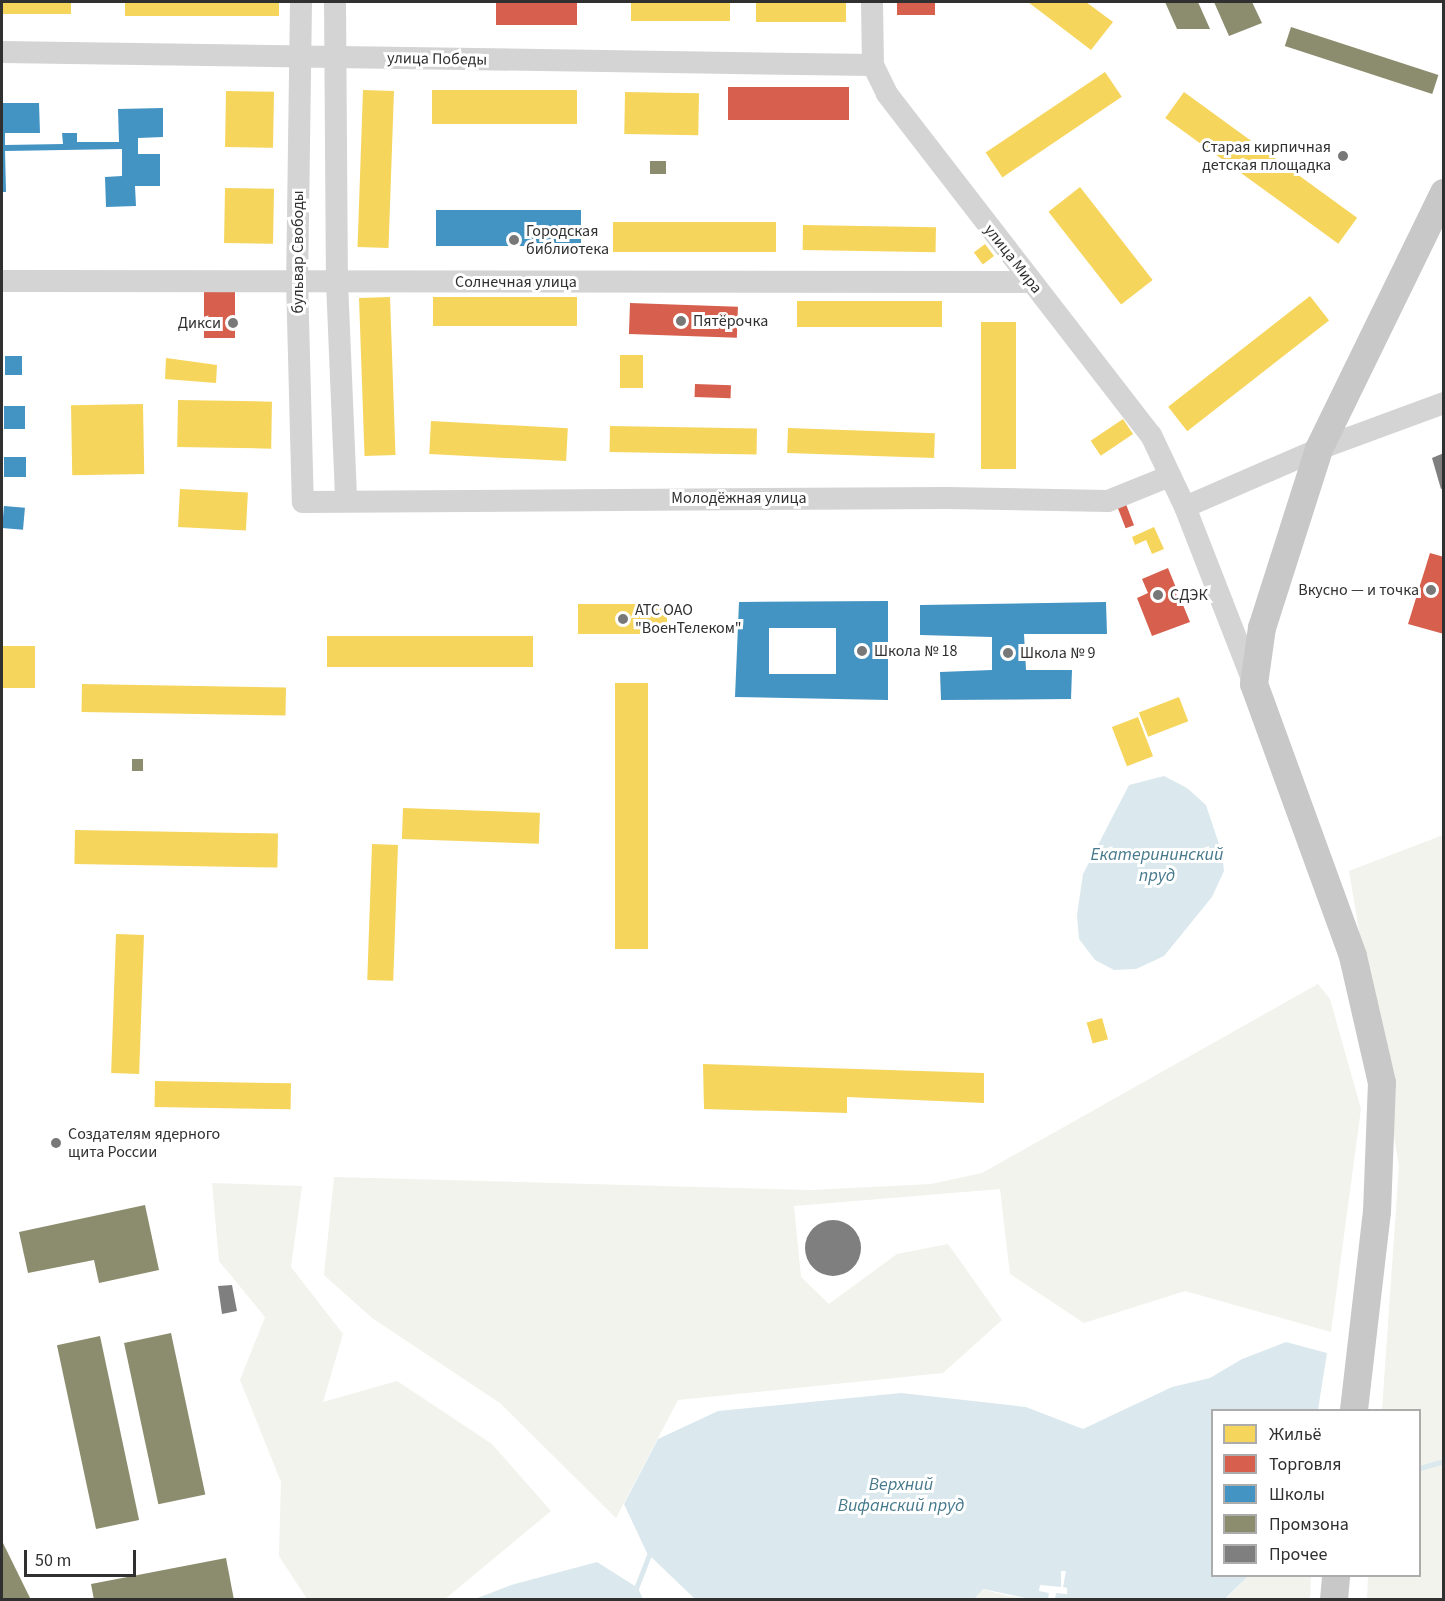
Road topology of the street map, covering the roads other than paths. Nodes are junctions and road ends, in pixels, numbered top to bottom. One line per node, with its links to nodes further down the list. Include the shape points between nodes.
1 (301, 2): 5 (street, бульвар Свободы)
2 (335, 2): 6 (street)
3 (872, 2): 7 (street, улица Мира)
4 (2, 52): 5 (street, улица Победы)
5 (299, 57): 6 (street, улица Победы); 10 (street, бульвар Свободы)
6 (335, 57): 7 (street, улица Победы); 11 (street)
7 (873, 65): 12 (street, улица Мира, via 887,94)
8 (1443, 193): 14 (main road)
9 (2, 280): 10 (street, Солнечная улица)
10 (297, 280): 11 (street, Солнечная улица); 17 (street, бульвар Свободы)
11 (337, 282): 12 (street, Солнечная улица); 16 (street)
12 (1030, 282): 15 (street, улица Мира, via 1151,435)
13 (1443, 403): 14 (street)
14 (1319, 449): 18 (street); 19 (main road, via 1262,628)
15 (1170, 476): 16 (street, Молодёжная улица, via 1108,501); 18 (street, улица Мира)
16 (346, 501): 17 (street, Молодёжная улица)
17 (303, 502)
18 (1185, 507): 19 (street, улица Мира)
19 (1254, 684): 20 (main road, via 1353,956 1382,1083 1377,1212)
20 (1354, 1409)
21 (1336, 1577): 22 (main road)
22 (1334, 1599)

